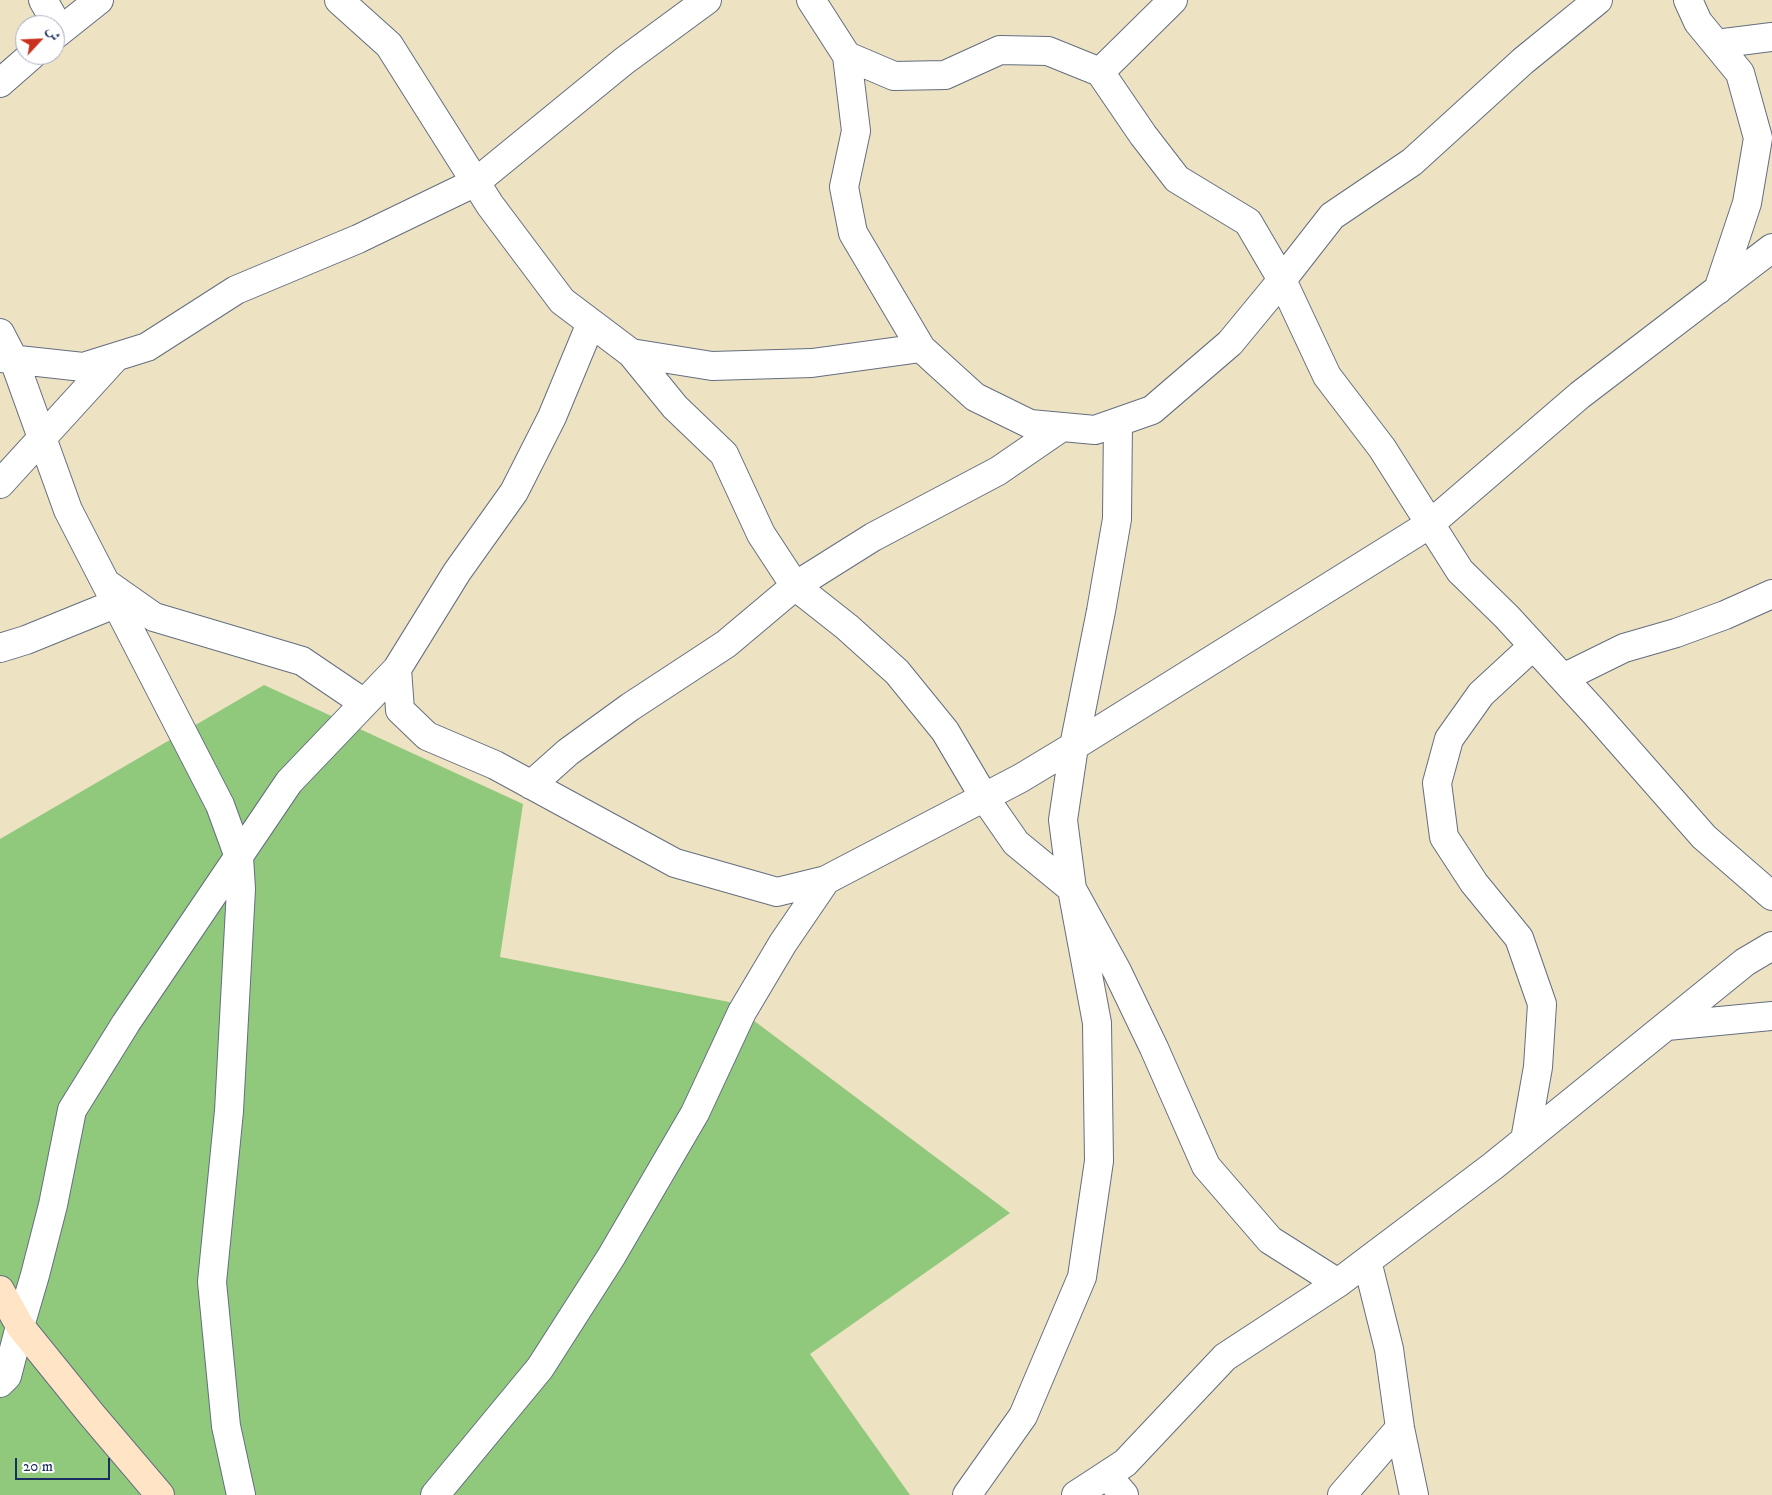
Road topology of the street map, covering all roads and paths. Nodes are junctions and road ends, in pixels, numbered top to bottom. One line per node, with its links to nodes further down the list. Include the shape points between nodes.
1 (43, 0): 9 (street)
2 (99, 0): 10 (street)
3 (339, 0): 17 (street, via 389,45)
4 (707, 0): 17 (street, via 624,61)
5 (811, 0): 13 (street)
6 (1173, 0): 15 (street)
7 (1598, 0): 19 (street, via 1523,61 1412,162 1332,216)
8 (1688, 0): 12 (street, via 1698,22)
9 (50, 15)
10 (65, 27)
11 (1772, 37): 12 (street)
12 (1716, 44): 20 (street, via 1740,74 1758,138 1747,203)
13 (847, 56): 15 (street, via 894,76 911,76 945,75 1000,50 1048,51); 23 (street, via 856,131 844,187 853,233)
14 (21, 65): 16 (street)
15 (1100, 72): 19 (street, via 1177,178 1248,222)
16 (0, 83)
17 (476, 182): 21 (street, via 562,302); 25 (street, via 358,239 236,290 147,347)
18 (1772, 248): 20 (street)
19 (1282, 280): 27 (street, via 1230,343 1152,410); 31 (street, via 1327,376 1382,448)
20 (1718, 290): 31 (street, via 1580,395)
21 (591, 323): 24 (street); 37 (street, via 552,417 514,492 457,572)
22 (0, 332): 26 (street)
23 (921, 348): 24 (street, via 812,364 712,366); 28 (street, via 975,397 1030,424)
24 (631, 353): 32 (street, via 675,408 724,454 761,534)
25 (116, 357): 26 (street, via 83,367); 29 (street)
26 (7, 359): 29 (street)
27 (1118, 422): 28 (street, via 1095,430); 40 (street, via 1117,519)
28 (1062, 427): 32 (street, via 998,471 873,537)
29 (42, 438): 30 (street); 33 (street, via 68,510)
30 (0, 484)
31 (1430, 524): 35 (street, via 1460,571); 40 (street)
32 (795, 586): 41 (street, via 726,644 630,707 568,752); 42 (street, via 897,672 945,731)
33 (112, 593): 36 (street, via 26,640); 39 (street, via 154,617 302,661); 43 (street, via 220,805)
34 (1772, 594): 38 (street, via 1684,630 1624,648)
35 (1534, 646): 38 (street); 50 (street, via 1481,694 1454,731 1438,783 1444,837 1474,883 1519,938 1542,1004 1538,1068)
36 (0, 648)
37 (397, 669): 39 (street); 41 (street, via 400,710 427,736 495,765)
38 (1563, 678): 46 (street, via 1704,837)
39 (364, 703): 43 (street, via 289,782)
40 (1074, 746): 42 (street); 45 (street, via 1063,820)
41 (531, 785): 44 (street, via 675,864 777,892)
42 (984, 797): 44 (street); 45 (street, via 1016,843)
43 (240, 857): 54 (street, via 126,1023 72,1110 53,1205); 59 (street, via 229,1111 212,1282 226,1426)
44 (826, 880): 60 (street, via 742,1012 695,1113 606,1265 540,1368)
45 (1072, 889): 52 (street, via 1117,971 1206,1166 1270,1240); 61 (street, via 1097,1023 1099,1161 1082,1277 1023,1416)
46 (1772, 896)
47 (1772, 946): 49 (street, via 1744,962)
48 (1772, 1016): 49 (street)
49 (1667, 1026): 50 (street)
50 (1526, 1140): 51 (street)
51 (1367, 1261): 52 (street); 56 (street, via 1388,1349)
52 (1338, 1283): 57 (street, via 1225,1357 1125,1463)
53 (0, 1290): 54 (main road)
54 (20, 1326): 55 (street, via 7,1376); 58 (main road)
55 (0, 1383)
56 (1400, 1428): 63 (street); 64 (street)
57 (1116, 1485): 62 (street)
58 (160, 1495)
59 (241, 1495)
60 (435, 1495)
61 (967, 1495)
62 (1076, 1495)
63 (1342, 1495)
64 (1414, 1495)

